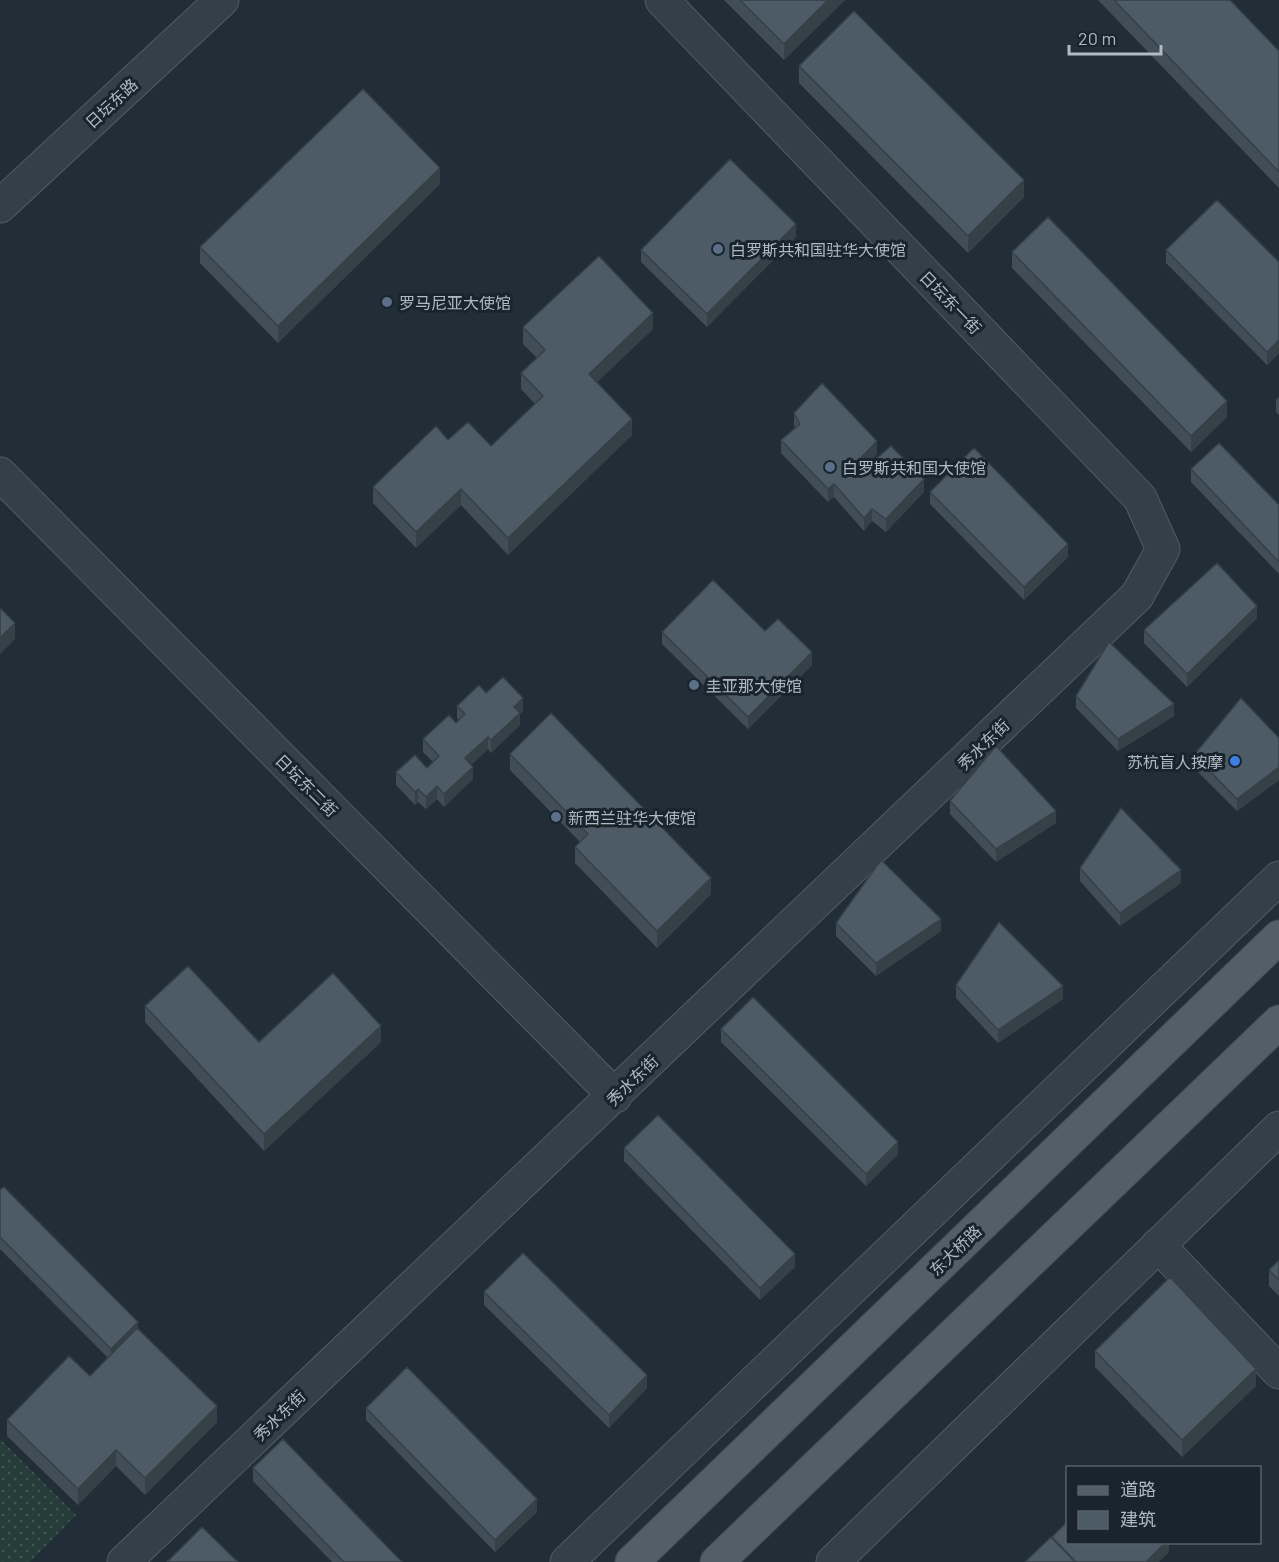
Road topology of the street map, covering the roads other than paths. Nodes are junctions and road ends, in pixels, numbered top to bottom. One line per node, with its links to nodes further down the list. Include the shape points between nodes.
1 (222, 0): 3 (street, 日坛东路)
2 (662, 0): 5 (street, 日坛东一街, via 1140,498 1163,549)
3 (0, 206)
4 (0, 474): 9 (street, 日坛东二街)
5 (1137, 596): 9 (street, 秀水东街)
6 (1279, 878): 14 (street)
7 (1279, 937): 15 (main road, 东大桥路)
8 (1279, 1022): 16 (main road)
9 (615, 1096): 13 (street, 秀水东街)
10 (1279, 1128): 11 (street)
11 (1158, 1245): 12 (street); 17 (street)
12 (1279, 1372)
13 (124, 1562)
14 (567, 1562)
15 (632, 1562)
16 (717, 1562)
17 (833, 1562)

